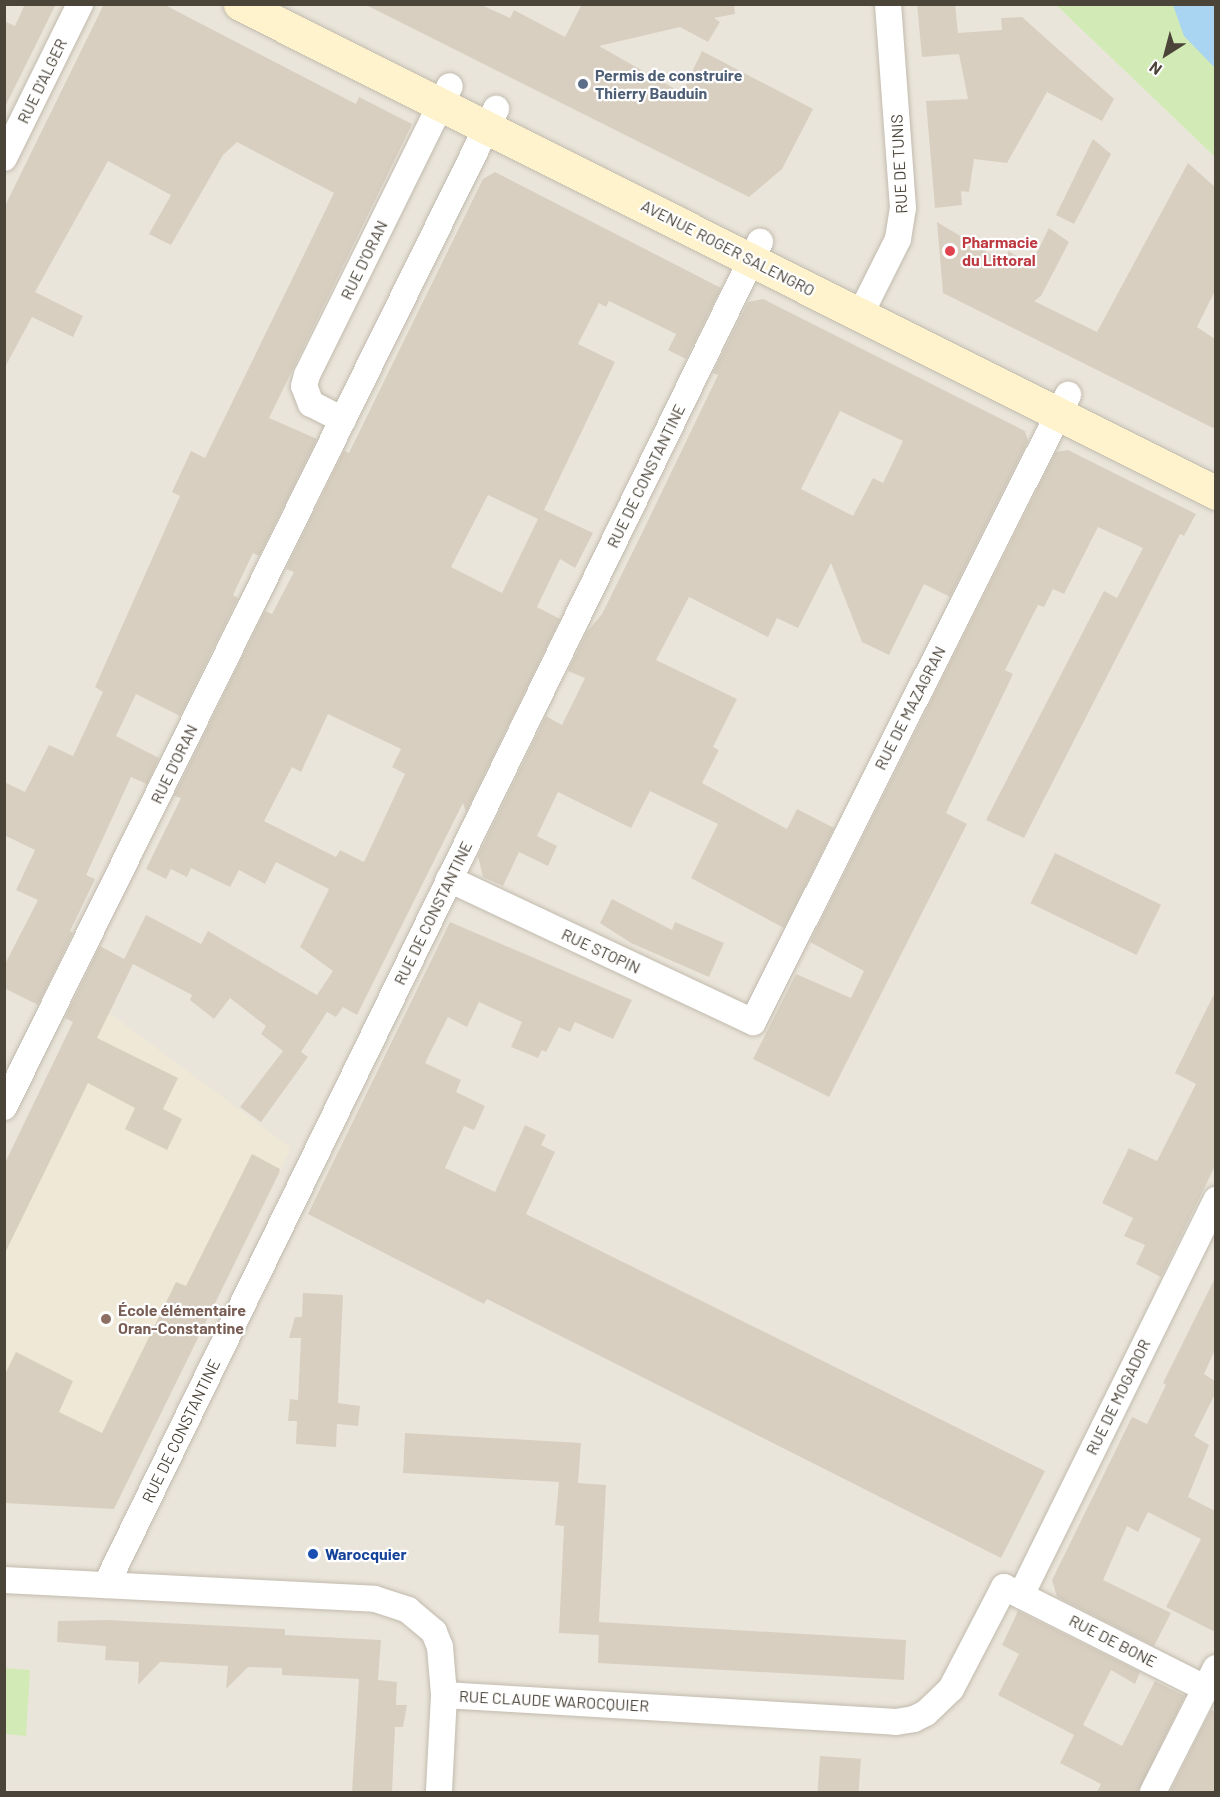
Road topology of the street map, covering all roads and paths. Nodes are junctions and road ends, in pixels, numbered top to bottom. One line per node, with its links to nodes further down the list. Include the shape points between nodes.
1 (81, 4): 7 (street, RUE D'ALGER)
2 (240, 4): 5 (main road, AVENUE ROGER SALENGRO)
3 (287, 4): 5 (main road, AVENUE ROGER SALENGRO)
4 (888, 4): 9 (street, RUE DE TUNIS, via 903,208 898,239)
5 (446, 96): 6 (main road, AVENUE ROGER SALENGRO); 11 (street, RUE D'ORAN, via 307,375 304,386 311,404)
6 (492, 119): 8 (main road, AVENUE ROGER SALENGRO); 11 (street, RUE D'ORAN)
7 (4, 158)
8 (756, 251): 9 (main road, AVENUE ROGER SALENGRO); 14 (street, RUE DE CONSTANTINE)
9 (865, 306): 10 (main road, AVENUE ROGER SALENGRO)
10 (1063, 404): 12 (main road, AVENUE ROGER SALENGRO); 13 (main road, AVENUE ROGER SALENGRO); 15 (street, RUE DE MAZAGRAN)
11 (343, 420): 16 (street, RUE D'ORAN)
12 (1215, 469)
13 (1215, 493)
14 (449, 879): 15 (street, RUE STOPIN); 19 (street, RUE DE CONSTANTINE)
15 (753, 1022)
16 (4, 1107)
17 (1215, 1200): 20 (street, RUE DE MOGADOR)
18 (4, 1580): 19 (street, RUE CLAUDE WAROCQUIER)
19 (106, 1585): 22 (street, RUE CLAUDE WAROCQUIER, via 392,1603 423,1620 434,1632 444,1667)
20 (1021, 1595): 21 (street, RUE DE BONE); 22 (street, RUE CLAUDE WAROCQUIER, via 1004,1587 951,1689 926,1713 896,1722)
21 (1210, 1678): 24 (street)
22 (444, 1695): 23 (street)
23 (439, 1792)
24 (1153, 1792)

